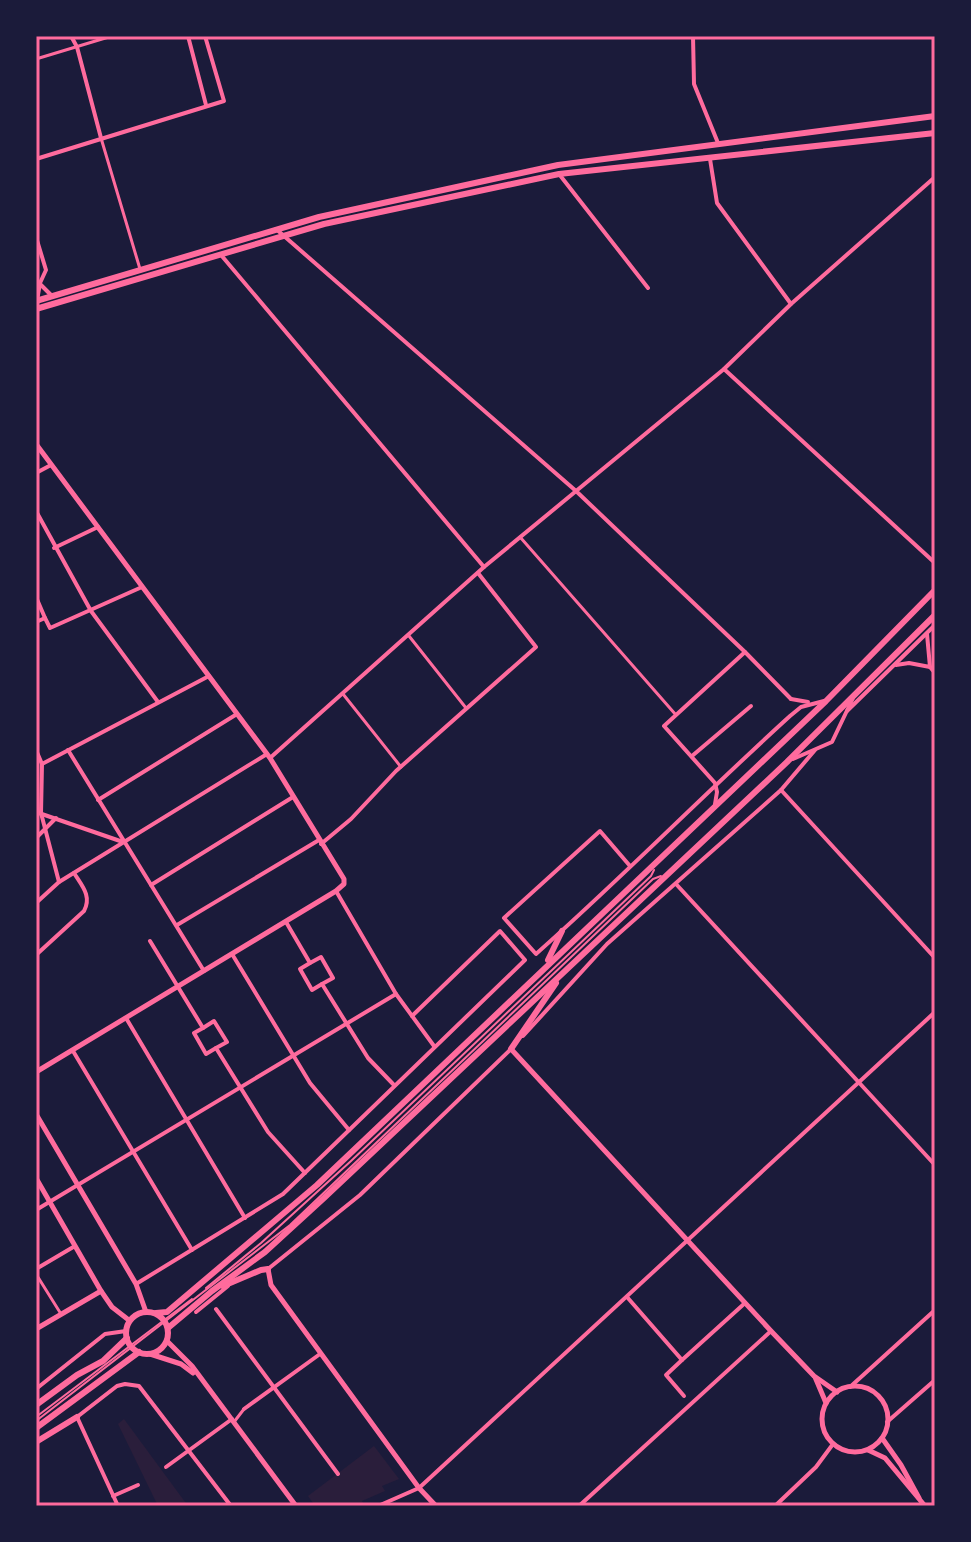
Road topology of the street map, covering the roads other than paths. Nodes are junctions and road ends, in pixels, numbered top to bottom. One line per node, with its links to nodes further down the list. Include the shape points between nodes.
1 (71, 36): 6 (street)
2 (112, 36): 6 (street)
3 (188, 36): 8 (street)
4 (205, 36): 8 (street, via 224,101)
5 (693, 36): 12 (street, via 694,84)
6 (77, 47): 7 (street); 11 (street)
7 (36, 59)
8 (206, 105): 11 (street)
9 (935, 116): 10 (main road); 12 (main road)
10 (935, 132): 13 (main road)
11 (101, 138): 14 (street); 21 (street)
12 (719, 145): 17 (main road, via 558,165)
13 (710, 156): 15 (main road); 26 (street, via 717,203)
14 (36, 159)
15 (559, 174): 18 (main road); 23 (street)
16 (935, 177): 26 (street)
17 (275, 229): 18 (street); 21 (main road)
18 (282, 236): 20 (main road); 32 (street)
19 (36, 237): 22 (street, via 46,270)
20 (220, 253): 27 (main road); 38 (street)
21 (140, 269): 24 (main road)
22 (38, 283): 24 (street); 25 (street)
23 (648, 288)
24 (52, 296): 25 (main road)
25 (36, 301)
26 (791, 304): 28 (street)
27 (36, 309)
28 (724, 369): 32 (street); 37 (street)
29 (36, 444): 30 (street)
30 (51, 465): 31 (street); 34 (street)
31 (36, 473)
32 (576, 491): 35 (street); 50 (street)
33 (36, 511): 36 (street)
34 (98, 527): 36 (street); 40 (street)
35 (520, 537): 38 (street); 65 (street)
36 (54, 548): 43 (street)
37 (935, 563)
38 (484, 567): 39 (street)
39 (478, 573): 49 (street); 62 (street, via 536,647)
40 (142, 587): 43 (street); 54 (street)
41 (935, 590): 58 (main road)
42 (36, 597): 45 (street)
43 (91, 611): 45 (street, via 50,628); 59 (street)
44 (935, 615): 56 (main road)
45 (45, 618): 46 (street)
46 (36, 622)
47 (935, 625): 48 (street)
48 (928, 632): 51 (street); 52 (street)
49 (408, 635): 55 (street); 62 (street)
50 (745, 652): 57 (street); 65 (street)
51 (894, 665): 52 (street); 63 (street)
52 (930, 667): 53 (street)
53 (935, 673)
54 (209, 676): 59 (street); 64 (street)
55 (342, 693): 70 (street); 74 (street)
56 (853, 698): 63 (street); 72 (main road)
57 (791, 699): 60 (street); 66 (street)
58 (826, 701): 60 (street); 79 (main road)
59 (158, 702): 68 (street)
60 (811, 702): 66 (street)
61 (751, 706): 71 (street)
62 (466, 708): 74 (street)
63 (847, 711): 69 (street, via 832,742)
64 (237, 714): 70 (street); 78 (street)
65 (676, 715): 71 (street, via 664,726)
66 (790, 716): 75 (street)
67 (36, 750): 73 (street)
68 (68, 750): 73 (street); 78 (street)
69 (815, 750): 72 (street); 76 (street)
70 (269, 756): 77 (street); 85 (street)
71 (691, 757): 75 (street)
72 (787, 762): 89 (main road)
73 (42, 764): 80 (street)
74 (401, 767): 84 (street, via 351,819)
75 (715, 783): 79 (street); 87 (street)
76 (781, 790): 91 (street); 101 (street)
77 (293, 797): 84 (street); 92 (street)
78 (98, 800): 85 (street)
79 (715, 804): 86 (main road)
80 (39, 813): 81 (street); 82 (street)
81 (56, 818): 82 (street); 85 (street)
82 (45, 829): 83 (street); 90 (street)
83 (36, 838)
84 (320, 842): 93 (street, via 343,875 344,884); 96 (street)
85 (125, 843): 88 (street); 92 (street)
86 (657, 859): 103 (main road); 151 (lane, via 651,876 351,1161)
87 (630, 866): 97 (street); 97 (street, via 600,831 504,918 536,954)
88 (74, 873): 90 (street); 100 (street, via 88,903)
89 (669, 873): 105 (main road); 151 (lane, via 653,879 290,1225)
90 (59, 882): 94 (street)
91 (676, 884): 116 (street, via 607,944); 120 (street)
92 (151, 885): 96 (street)
93 (336, 891): 95 (street); 108 (street)
94 (36, 903)
95 (285, 922): 99 (street); 102 (street)
96 (176, 926): 104 (street)
97 (562, 931): 103 (main road)
98 (150, 941): 107 (street)
99 (232, 954): 104 (street); 118 (street)
100 (36, 955)
101 (935, 958)
102 (310, 963): 106 (street, via 300,969 312,990); 106 (street, via 321,957 333,978)
103 (545, 966): 148 (main road, via 317,1185 167,1312)
104 (204, 971): 107 (street)
105 (564, 972): 116 (main road); 141 (main road, via 265,1252)
106 (322, 984): 112 (street)
107 (179, 986): 111 (street); 113 (street)
108 (396, 994): 110 (street); 112 (street)
109 (935, 1012): 120 (street)
110 (412, 1016): 114 (street); 114 (street, via 500,931 525,960)
111 (126, 1018): 117 (street); 124 (street)
112 (347, 1024): 118 (street); 121 (street, via 368,1058)
113 (203, 1028): 115 (street, via 194,1033 206,1054); 115 (street, via 214,1021 227,1042)
114 (434, 1046): 121 (street)
115 (216, 1048): 122 (street)
116 (511, 1049): 134 (street); 137 (street, via 360,1195)
117 (73, 1051): 119 (street); 126 (street)
118 (293, 1056): 122 (street); 125 (street)
119 (36, 1071)
120 (857, 1082): 127 (street); 134 (street)
121 (393, 1084): 125 (street)
122 (239, 1088): 124 (street); 128 (street, via 268,1132)
123 (36, 1114): 130 (street)
124 (186, 1119): 126 (street); 133 (street)
125 (349, 1130): 128 (street)
126 (132, 1151): 130 (street); 136 (street)
127 (935, 1165)
128 (305, 1173): 133 (street)
129 (36, 1178): 131 (street)
130 (77, 1184): 131 (street); 139 (street)
131 (49, 1202): 132 (street); 135 (street)
132 (36, 1210)
133 (245, 1218): 136 (street)
134 (689, 1241): 142 (street); 143 (street)
135 (75, 1246): 138 (street); 140 (street)
136 (192, 1250): 139 (street)
137 (268, 1269): 141 (main road); 157 (street, via 271,1285)
138 (36, 1272): 149 (street)
139 (136, 1284): 146 (street)
140 (101, 1291): 149 (street); 150 (street)
141 (210, 1296): 144 (street); 147 (street); 151 (main road)
142 (627, 1297): 158 (street); 183 (street)
143 (745, 1303): 153 (street); 158 (street)
144 (216, 1309): 163 (street)
145 (935, 1310): 162 (street)
146 (146, 1312): 148 (main road); 150 (main road)
147 (196, 1312)
148 (156, 1313): 151 (main road)
149 (61, 1314): 152 (street)
150 (130, 1321): 155 (main road)
151 (165, 1324): 154 (main road); 155 (lane)
152 (36, 1329)
153 (771, 1331): 160 (street); 191 (street)
154 (167, 1341): 156 (main road); 159 (street)
155 (131, 1343): 156 (main road); 164 (street, via 105,1334); 168 (main road); 171 (lane); 174 (main road)
156 (150, 1354): 159 (street, via 181,1364)
157 (320, 1354): 163 (street); 183 (street)
158 (682, 1360): 166 (street, via 666,1375)
159 (197, 1376): 172 (street)
160 (814, 1376): 165 (street); 167 (street)
161 (935, 1380): 173 (street)
162 (850, 1387): 165 (street); 173 (street, via 874,1393 885,1406)
163 (274, 1388): 169 (street); 181 (street)
164 (36, 1389)
165 (837, 1392): 167 (street)
166 (684, 1396)
167 (826, 1403): 177 (street, via 822,1421)
168 (36, 1405)
169 (244, 1409): 172 (street)
170 (77, 1417): 176 (main road); 178 (street, via 117,1386 139,1386); 184 (street)
171 (36, 1419)
172 (233, 1420): 178 (street); 188 (street)
173 (887, 1422): 175 (street)
174 (36, 1428)
175 (882, 1438): 179 (street); 185 (street)
176 (36, 1442)
177 (833, 1444): 179 (street, via 850,1452); 192 (street)
178 (189, 1450): 180 (street); 187 (street)
179 (868, 1450): 185 (street, via 885,1458)
180 (166, 1467)
181 (338, 1474)
182 (138, 1485): 184 (street)
183 (419, 1488): 189 (street); 190 (street)
184 (113, 1496): 186 (street)
185 (923, 1504)
186 (118, 1506)
187 (231, 1506)
188 (296, 1506)
189 (378, 1506)
190 (436, 1506)
191 (579, 1506)
192 (775, 1506)

